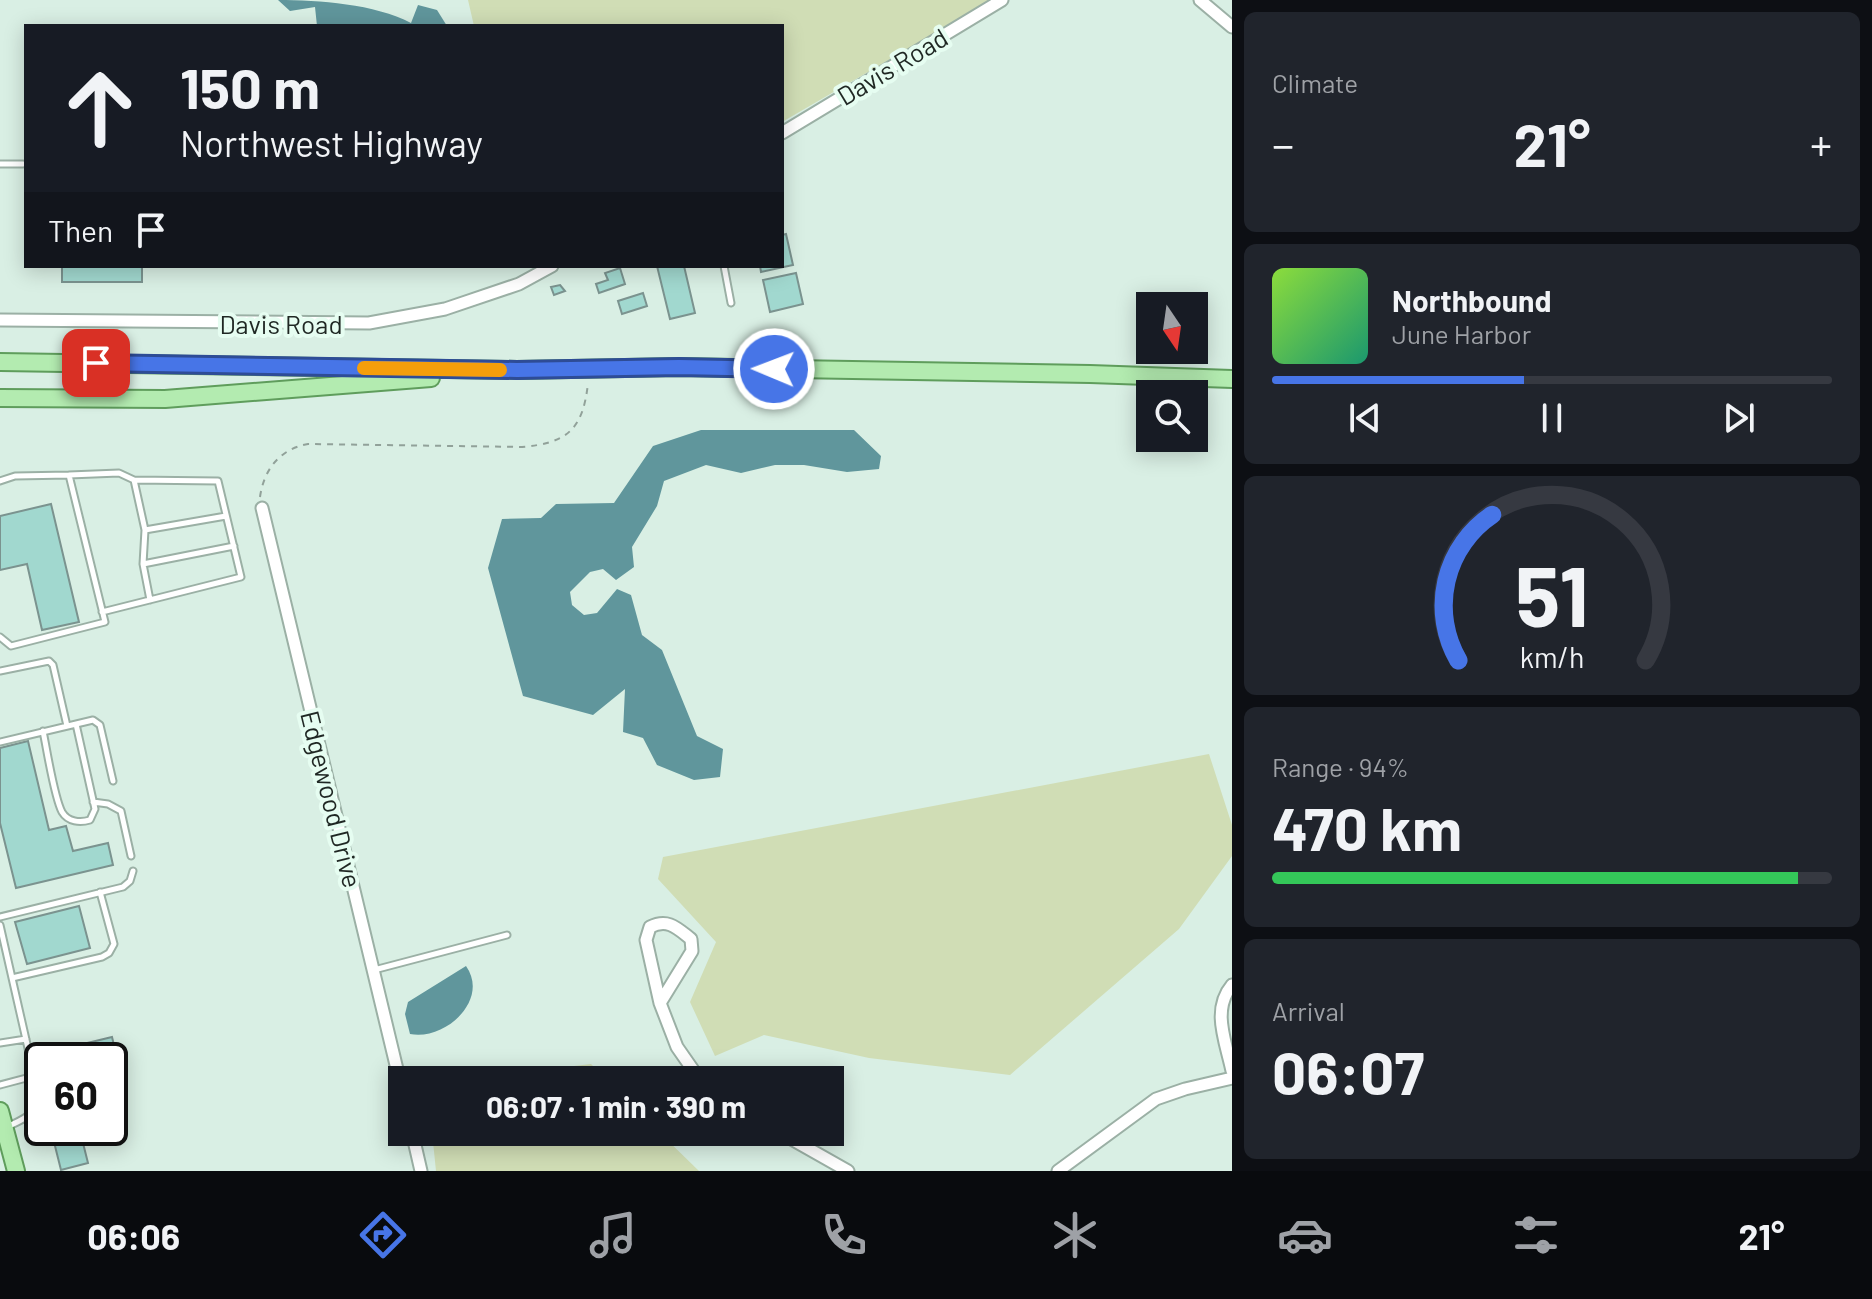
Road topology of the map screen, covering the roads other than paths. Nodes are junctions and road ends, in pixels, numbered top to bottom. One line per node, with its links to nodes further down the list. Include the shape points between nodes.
1 (1002, 0): 4 (street, Davis Road)
2 (1200, 0): 3 (street)
3 (1232, 27)
4 (784, 132)
5 (0, 164): 6 (lane)
6 (23, 164)
7 (548, 268): 10 (street, Davis Road, via 519,284 445,309 369,323)
8 (724, 268): 9 (lane)
9 (731, 303)
10 (0, 320)
11 (0, 362): 12 (main road)
12 (517, 370): 13 (main road, via 679,367); 14 (main road, via 165,399)
13 (1232, 379)
14 (0, 398)
15 (69, 475): 16 (lane, via 119,473); 17 (lane); 24 (lane)
16 (134, 480): 19 (lane, via 218,481); 20 (lane)
17 (0, 481)
18 (262, 508): 39 (street, Edgewood Drive)
19 (226, 516): 20 (lane); 21 (lane)
20 (145, 530): 22 (lane)
21 (234, 546): 22 (lane); 23 (lane, via 241,577)
22 (143, 564): 23 (lane)
23 (150, 600): 24 (lane)
24 (102, 612): 25 (lane, via 105,622 11,646)
25 (0, 637)
26 (0, 671): 28 (lane, via 49,661)
27 (76, 724): 28 (lane); 31 (lane, via 93,720 100,725); 32 (lane)
28 (67, 726): 29 (lane)
29 (43, 731): 30 (lane); 32 (lane, via 62,811 74,821 90,820)
30 (0, 742)
31 (113, 781)
32 (93, 802): 33 (lane, via 121,811)
33 (131, 856)
34 (133, 871): 35 (lane, via 123,887)
35 (100, 892): 36 (lane); 40 (lane, via 114,944 109,953)
36 (0, 917)
37 (0, 925): 40 (lane)
38 (507, 935): 39 (lane)
39 (373, 970): 46 (street, Edgewood Drive)
40 (12, 978): 43 (lane)
41 (1232, 985): 48 (street, via 1219,1010)
42 (660, 1003): 42 (street, via 646,940 650,927 660,922 671,923 691,939 692,951); 47 (street)
43 (26, 1039): 44 (lane); 45 (lane)
44 (27, 1042)
45 (0, 1043)
46 (396, 1066)
47 (690, 1066)
48 (1232, 1071)
49 (1232, 1078): 60 (street, via 1156,1099)
50 (24, 1079): 51 (lane)
51 (0, 1085)
52 (0, 1111): 54 (main road)
53 (24, 1121): 54 (lane)
54 (4, 1134): 57 (main road)
55 (415, 1146): 58 (street)
56 (804, 1146): 59 (street)
57 (16, 1171)
58 (421, 1171)
59 (848, 1171)
60 (1058, 1171)

